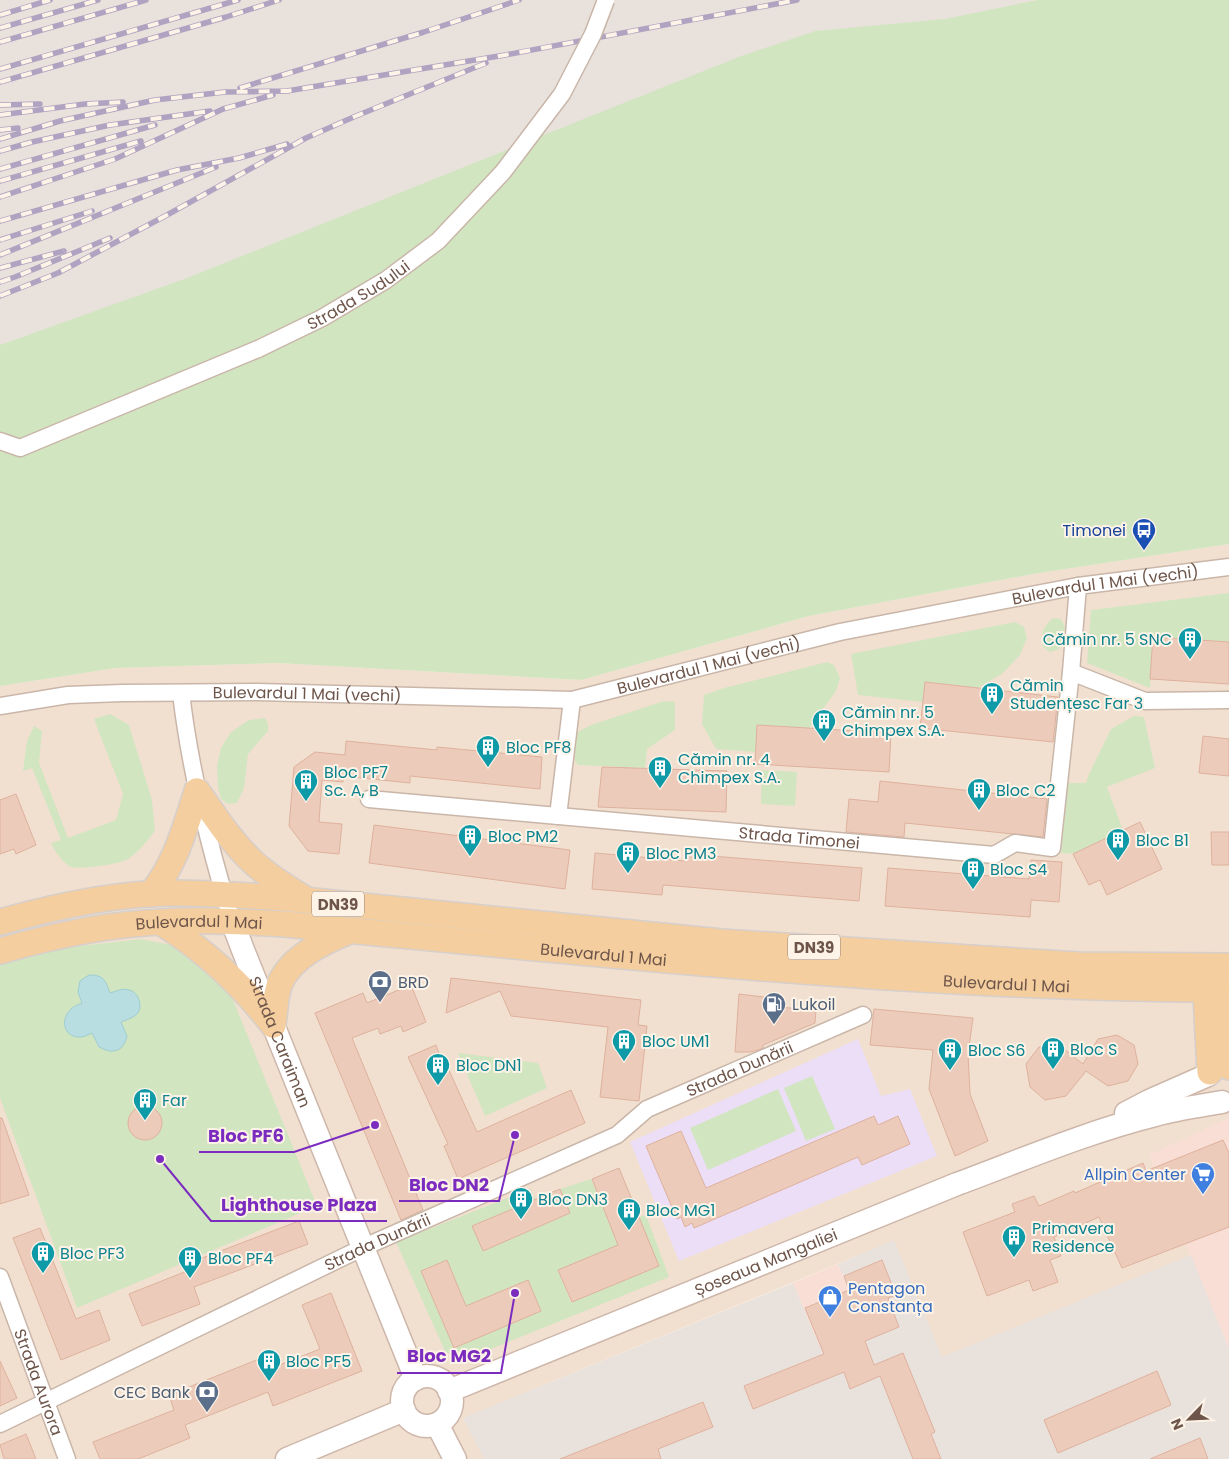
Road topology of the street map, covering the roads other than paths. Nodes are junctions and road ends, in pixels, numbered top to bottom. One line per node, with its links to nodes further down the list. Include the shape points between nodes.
1 (606, 0): 2 (street, Strada Sudului, bridge, via 593,34 562,94 503,172 438,241 386,280 322,318 258,349 20,448)
2 (0, 441)
3 (1229, 567): 4 (street, Bulevardul 1 Mai (vechi))
4 (1078, 586): 5 (street, Strada Timonei); 7 (street, Bulevardul 1 Mai (vechi), via 840,632)
5 (1071, 672): 8 (street, via 1145,702); 12 (street, Strada Timonei, via 1052,848 1015,844 994,855)
6 (181, 693): 7 (street, Bulevardul 1 Mai (vechi)); 9 (street, Bulevardul 1 Mai (vechi), via 68,695); 10 (street, Strada Caraiman)
7 (572, 700): 12 (street)
8 (1229, 700)
9 (0, 706)
10 (197, 791): 13 (main road, via 174,860); 14 (street, Strada Caraiman); 15 (main road, via 231,839 255,864)
11 (369, 799): 12 (street, Strada Timonei)
12 (558, 816)
13 (151, 894): 14 (main road, Bulevardul 1 Mai); 16 (main road, Bulevardul 1 Mai, via 92,901)
14 (224, 894): 15 (main road, Bulevardul 1 Mai / DN39); 18 (street, Strada Caraiman)
15 (307, 901): 22 (main road, Bulevardul 1 Mai / DN39, via 722,942 1079,965)
16 (0, 922)
17 (160, 922): 18 (main road, Bulevardul 1 Mai); 20 (main road, Bulevardul 1 Mai, via 59,936); 25 (main road, via 182,935 211,960)
18 (232, 922): 19 (main road, Bulevardul 1 Mai); 25 (street, Strada Caraiman)
19 (350, 931): 22 (main road, Bulevardul 1 Mai, via 722,965 1017,984 1155,989); 25 (main road, via 309,951 289,969 280,983)
20 (0, 950)
21 (1229, 972): 22 (main road, via 1212,982)
22 (1218, 978): 26 (main road, via 1205,1004)
23 (1229, 1008): 26 (main road)
24 (862, 1015): 29 (street, Strada Dunării, via 647,1109 617,1135)
25 (273, 1025): 29 (street, Strada Caraiman)
26 (1219, 1071): 27 (street, via 1205,1085 1212,1098); 28 (street, Șoseaua Mangaliei, via 1149,1101)
27 (1225, 1101): 28 (street, Șoseaua Mangaliei, via 1155,1115)
28 (1084, 1137): 32 (street, Șoseaua Mangaliei, via 957,1184)
29 (362, 1248): 31 (street, Strada Caraiman); 33 (street, Strada Dunării)
30 (0, 1277): 33 (street, Strada Aurora)
31 (416, 1379): 32 (street, via 432,1377 440,1380); 34 (street, via 404,1390)
32 (449, 1391): 36 (street, via 450,1409)
33 (46, 1401): 35 (street, Strada Dunării); 37 (street, Strada Aurora)
34 (404, 1410): 36 (street, via 418,1425); 38 (street)
35 (0, 1424)
36 (437, 1424): 39 (street)
37 (67, 1459)
38 (287, 1459)
39 (456, 1459)

